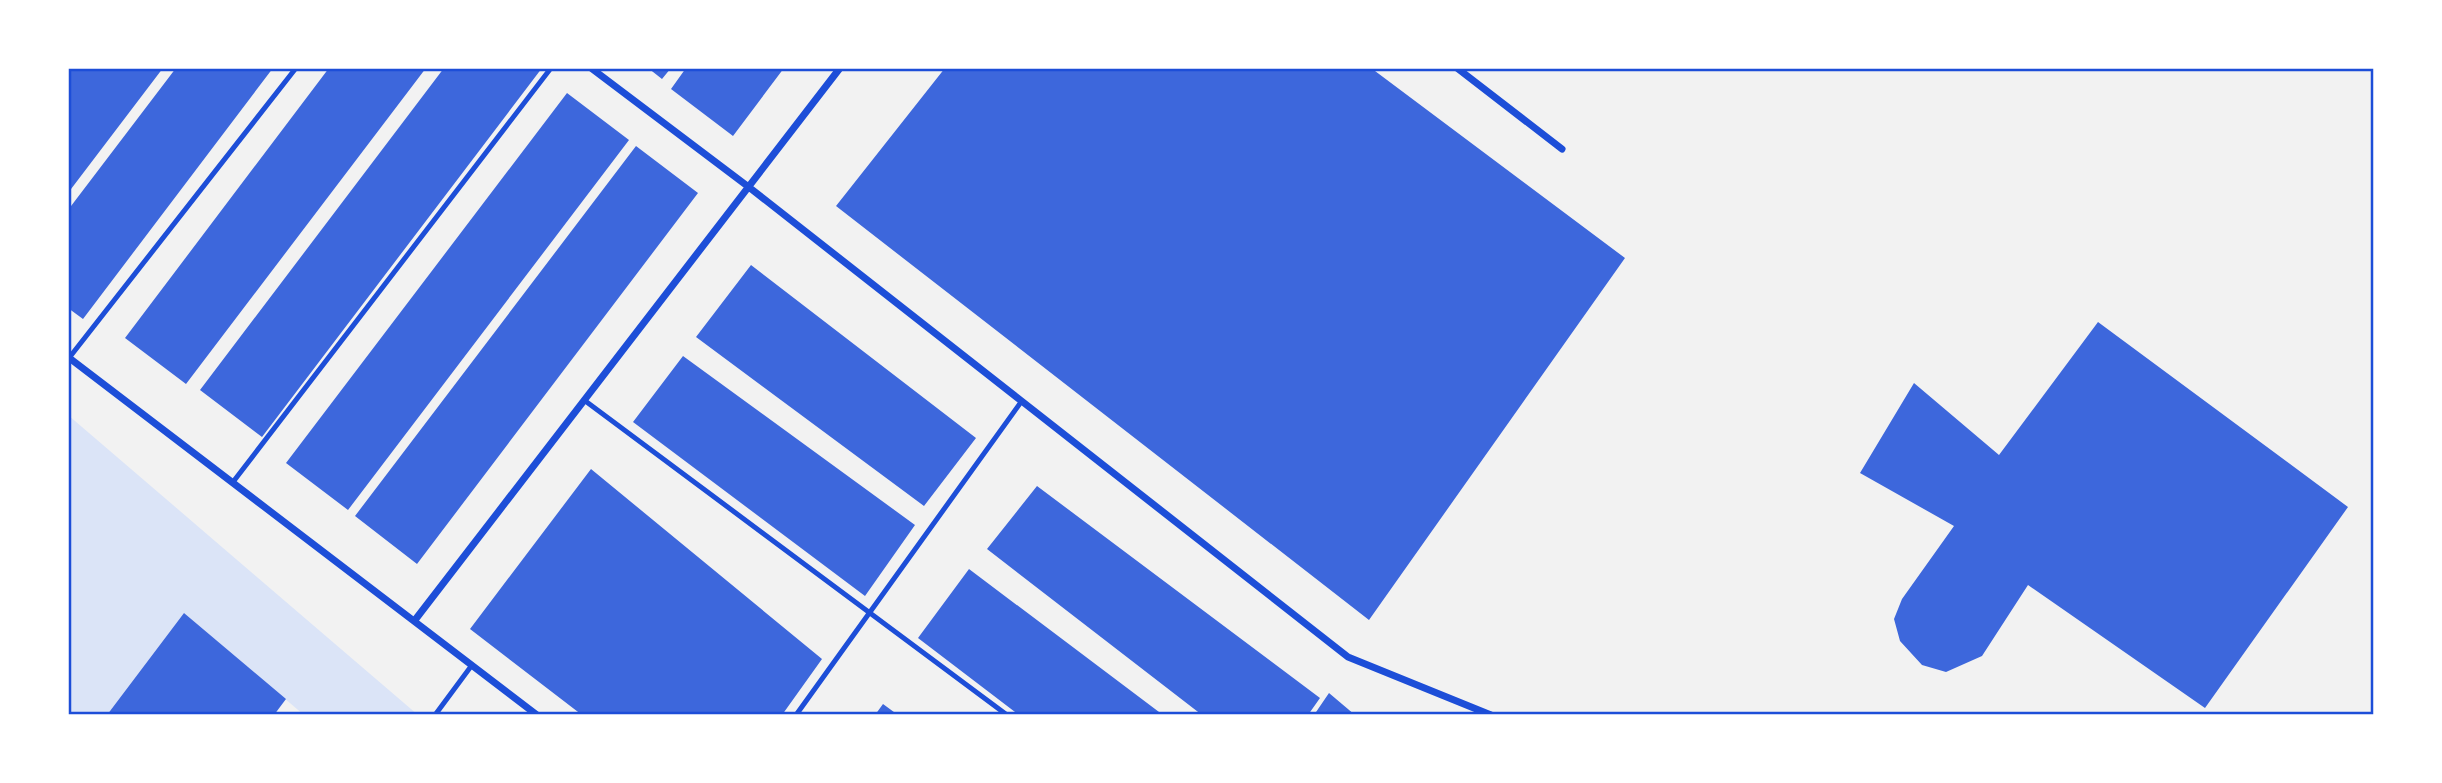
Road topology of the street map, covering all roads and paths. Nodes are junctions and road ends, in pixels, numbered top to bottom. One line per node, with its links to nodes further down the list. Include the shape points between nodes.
1 (296, 68): 8 (lane)
2 (551, 68): 11 (lane)
3 (591, 68): 7 (street)
4 (840, 68): 7 (street)
5 (1457, 68): 6 (street)
6 (1562, 149)
7 (750, 188): 9 (street); 10 (street)
8 (68, 358): 11 (street)
9 (584, 400): 12 (lane); 13 (street)
10 (1021, 402): 12 (lane); 19 (street, via 1348,657)
11 (233, 482): 13 (street)
12 (869, 614): 17 (lane); 18 (lane)
13 (415, 620): 14 (street)
14 (472, 665): 15 (lane); 16 (street)
15 (435, 715)
16 (537, 715)
17 (796, 715)
18 (1007, 715)
19 (1491, 715)

